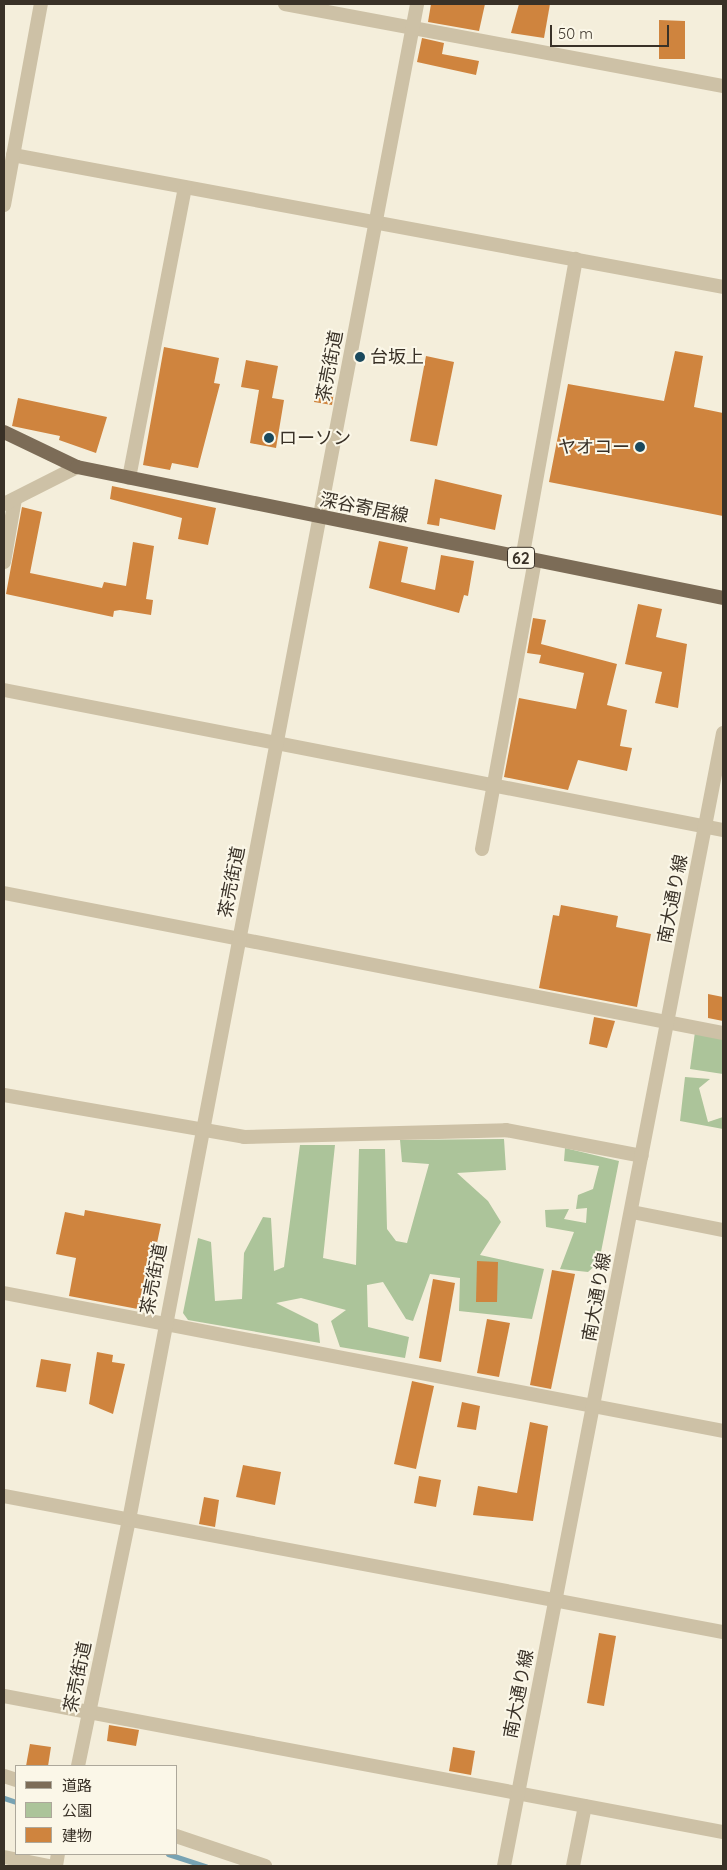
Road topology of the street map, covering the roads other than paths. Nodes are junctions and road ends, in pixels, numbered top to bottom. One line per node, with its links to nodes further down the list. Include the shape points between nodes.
1 (41, 4): 6 (street)
2 (285, 4): 4 (street)
3 (417, 4): 4 (street, 茶売街道)
4 (413, 28): 5 (street); 9 (street, 茶売街道)
5 (723, 86)
6 (13, 155): 7 (street); 8 (street)
7 (185, 187): 9 (street); 14 (street)
8 (4, 200)
9 (376, 222): 10 (street); 16 (street, 茶売街道)
10 (576, 259): 11 (street); 17 (street)
11 (723, 287)
12 (4, 432): 13 (main road, 深谷寄居線 / 62)
13 (78, 467): 14 (main road, 深谷寄居線 / 62); 15 (street)
14 (129, 478): 16 (main road, 深谷寄居線 / 62)
15 (10, 502): 18 (street)
16 (320, 518): 17 (main road, 深谷寄居線 / 62); 22 (street, 茶売街道)
17 (528, 560): 19 (main road, 深谷寄居線 / 62); 23 (street)
18 (4, 562)
19 (723, 598)
20 (4, 690): 22 (street)
21 (723, 733): 24 (street, 南大通り線)
22 (278, 743): 23 (street); 28 (street, 茶売街道)
23 (492, 786): 24 (street); 26 (street)
24 (706, 827): 25 (street); 29 (street, 南大通り線)
25 (723, 830)
26 (482, 849)
27 (4, 893): 28 (street)
28 (241, 938): 29 (street); 32 (street, 茶売街道)
29 (669, 1023): 30 (street); 33 (street, 南大通り線)
30 (723, 1033)
31 (4, 1095): 32 (street)
32 (203, 1131): 33 (street, via 244,1137 506,1130); 37 (street, 茶売街道)
33 (642, 1156): 34 (street, 南大通り線)
34 (632, 1212): 35 (street); 38 (street, 南大通り線)
35 (723, 1230)
36 (4, 1293): 37 (street)
37 (165, 1321): 38 (street); 41 (street, 茶売街道)
38 (596, 1407): 39 (street); 42 (street, 南大通り線)
39 (723, 1431)
40 (4, 1496): 41 (street)
41 (129, 1520): 42 (street); 45 (street, 茶売街道)
42 (557, 1600): 43 (street); 47 (street, 南大通り線)
43 (723, 1632)
44 (4, 1696): 45 (street)
45 (91, 1712): 46 (street, 茶売街道); 47 (street)
46 (78, 1765)
47 (518, 1794): 48 (street); 54 (street, 南大通り線)
48 (585, 1806): 49 (street); 55 (street)
49 (723, 1832)
50 (178, 1837): 53 (street)
51 (4, 1857): 52 (street)
52 (49, 1866)
53 (264, 1866)
54 (504, 1866)
55 (573, 1866)

